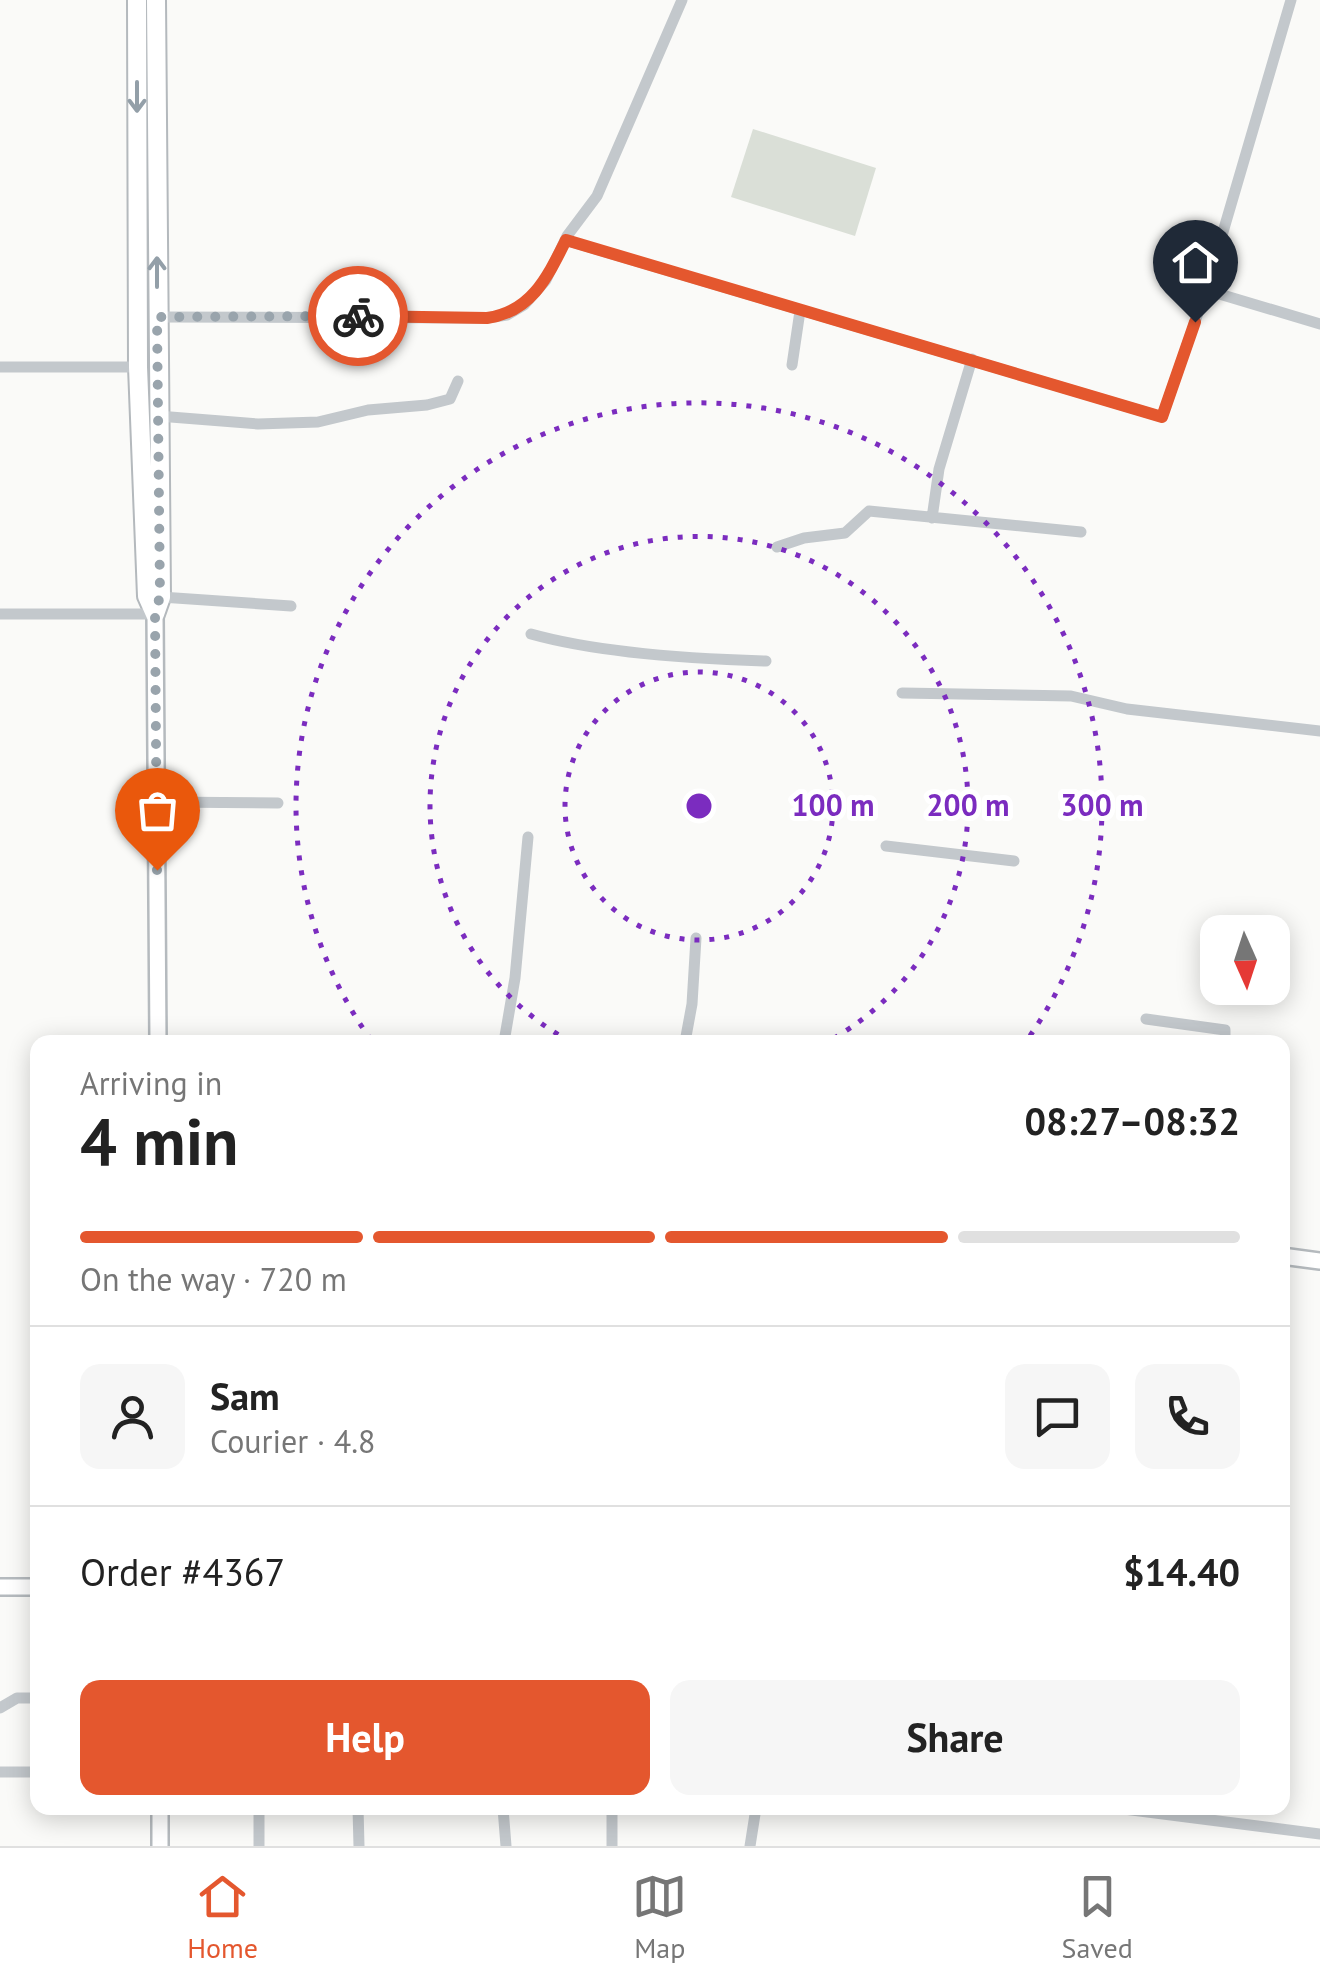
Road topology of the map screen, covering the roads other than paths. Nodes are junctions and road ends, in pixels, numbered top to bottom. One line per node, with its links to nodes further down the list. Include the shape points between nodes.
1 (137, 0): 12 (highway, one-way to 12)
2 (156, 0): 8 (highway, one-way to 2)
3 (682, 0): 5 (street, via 597,196)
4 (1291, 0): 6 (street)
5 (566, 240): 7 (street); 8 (street, via 546,280 507,315)
6 (1206, 290): 9 (street); 10 (street, via 1162,417)
7 (800, 312): 10 (street); 11 (street)
8 (157, 317): 15 (highway)
9 (1320, 324)
10 (972, 359): 16 (street)
11 (792, 364)
12 (138, 366): 13 (street); 19 (highway, via 148,596)
13 (0, 367)
14 (458, 382): 15 (street, via 450,399 318,422)
15 (158, 416): 19 (highway)
16 (932, 518): 17 (street); 18 (street, via 869,511 845,534)
17 (1080, 532)
18 (777, 547)
19 (158, 605): 20 (street); 21 (street); 26 (main road)
20 (291, 606)
21 (0, 614)
22 (531, 634): 23 (street)
23 (766, 661)
24 (902, 693): 25 (street, via 1071,696 1126,709)
25 (1320, 731)
26 (157, 802): 27 (street); 33 (main road)
27 (278, 803)
28 (528, 836): 34 (street)
29 (886, 846): 30 (street)
30 (1014, 862)
31 (696, 938): 35 (street)
32 (1146, 1019): 36 (street)
33 (158, 1035)
34 (505, 1035)
35 (686, 1035)
36 (1225, 1035)
37 (1290, 1257): 38 (main road)
38 (1320, 1261)
39 (0, 1587): 40 (main road)
40 (30, 1587)
41 (30, 1698): 42 (street)
42 (0, 1708)
43 (0, 1772): 44 (street)
44 (30, 1772)
45 (160, 1815): 53 (main road)
46 (259, 1815): 54 (street)
47 (358, 1815): 55 (street)
48 (504, 1815): 56 (street)
49 (612, 1815): 57 (street)
50 (755, 1815): 58 (street)
51 (1171, 1815): 52 (street)
52 (1320, 1834)
53 (160, 1846)
54 (259, 1846)
55 (358, 1846)
56 (506, 1846)
57 (612, 1846)
58 (750, 1846)

